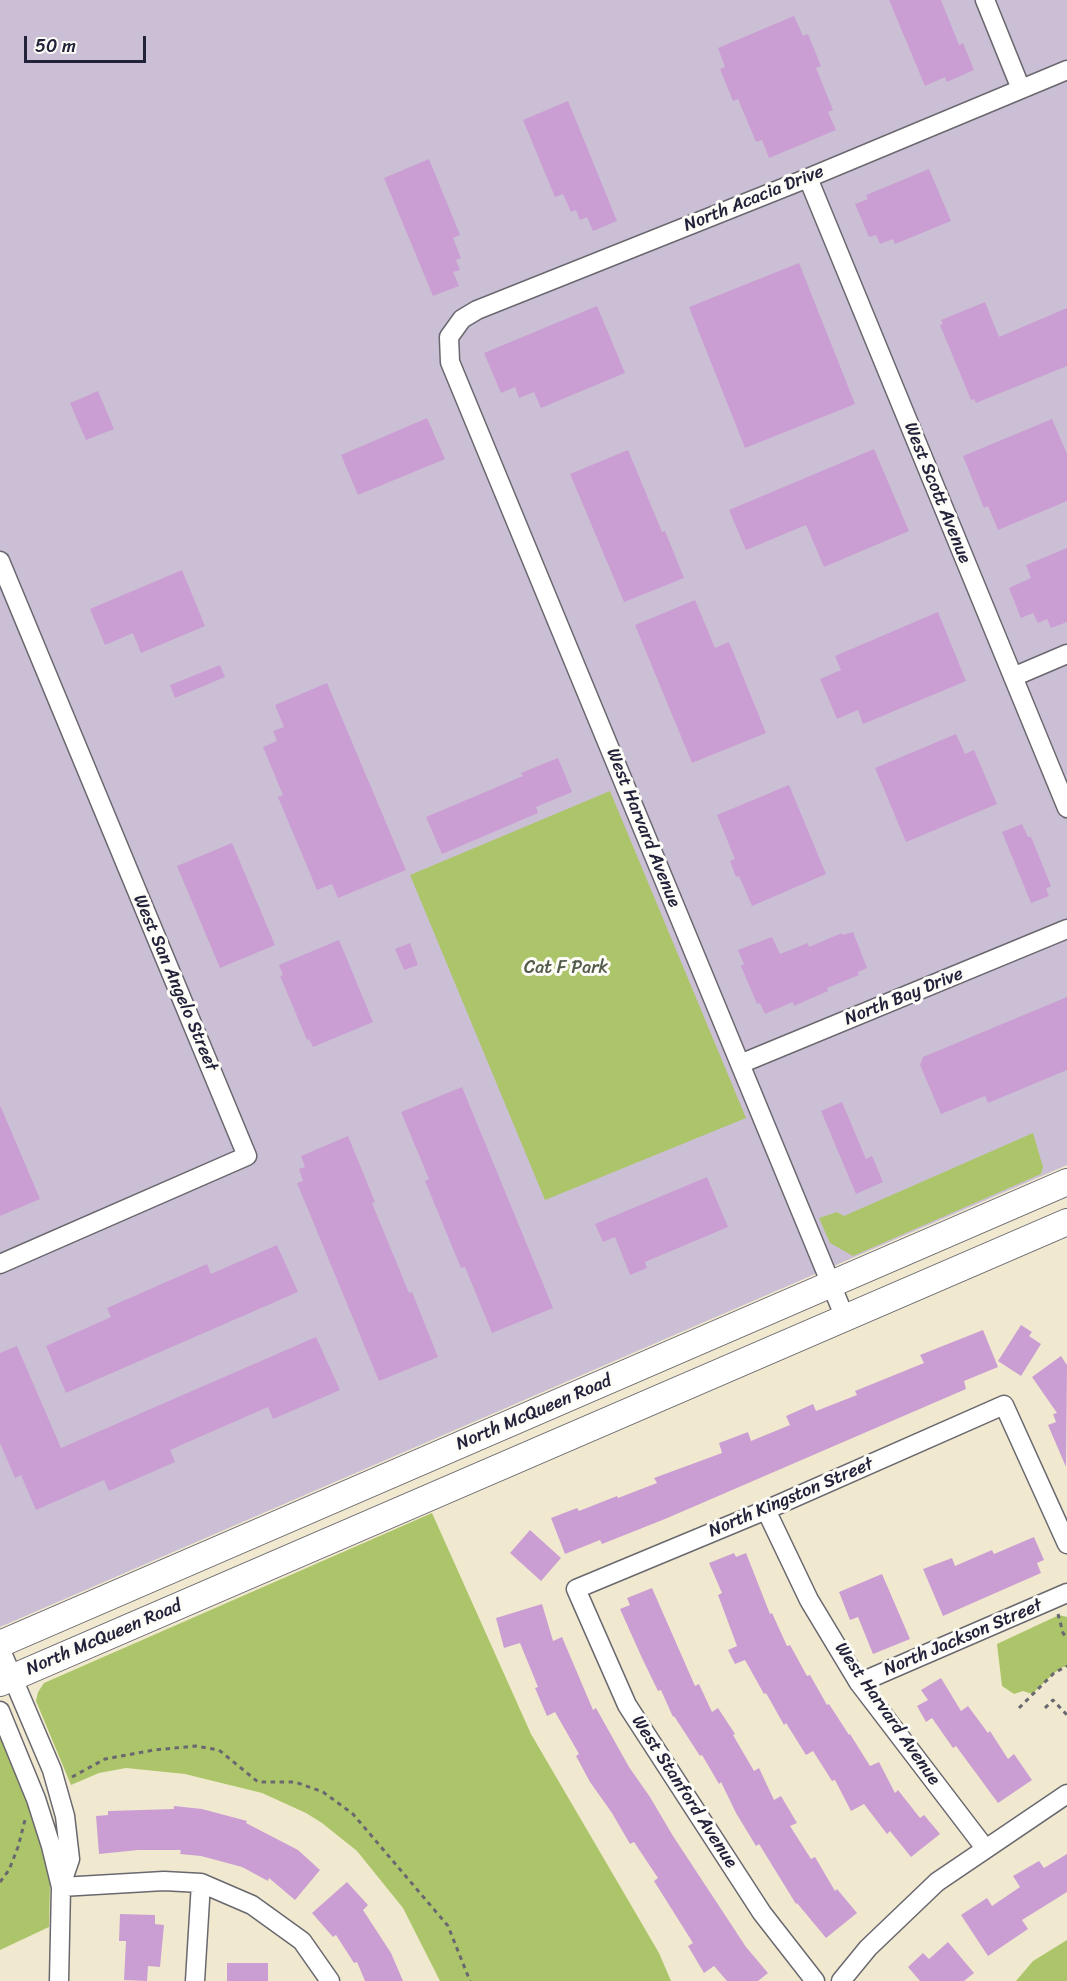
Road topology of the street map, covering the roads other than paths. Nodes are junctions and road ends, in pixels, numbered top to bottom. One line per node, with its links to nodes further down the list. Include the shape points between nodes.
1 (985, 0): 3 (street)
2 (1067, 70): 3 (street, North Acacia Drive)
3 (1021, 89): 4 (street, North Acacia Drive)
4 (808, 178): 5 (street, North Acacia Drive, via 477,310 462,319); 8 (street, West Scott Avenue)
5 (449, 337): 11 (street, West Harvard Avenue, via 450,362)
6 (0, 561): 14 (street, West San Angelo Street, via 248,1156)
7 (1067, 654): 8 (street)
8 (1013, 677): 9 (street, West Scott Avenue)
9 (1067, 808)
10 (1067, 929): 11 (street, North Bay Drive)
11 (741, 1064): 15 (street, West Harvard Avenue)
12 (1067, 1182): 15 (main road, North McQueen Road)
13 (1067, 1222): 16 (main road, North McQueen Road)
14 (0, 1264)
15 (831, 1284): 16 (street, West Harvard Avenue); 21 (main road, North McQueen Road)
16 (845, 1318): 22 (main road, North McQueen Road)
17 (766, 1510): 18 (street, North Kingston Street, via 1004,1405); 19 (street, North Kingston Street); 23 (street, West Harvard Avenue, via 809,1600)
18 (1067, 1544)
19 (576, 1589): 32 (street, West Stanford Avenue, via 627,1705 762,1913)
20 (1059, 1596): 23 (street, North Jackson Street)
21 (0, 1646): 22 (street)
22 (6, 1681): 28 (street, via 52,1770 65,1816 70,1858)
23 (859, 1683): 26 (street, West Harvard Avenue)
24 (0, 1711): 28 (street, via 36,1798)
25 (1067, 1794): 26 (street)
26 (985, 1848): 33 (street, via 938,1882 868,1948)
27 (201, 1883): 28 (street, via 164,1881); 30 (street); 31 (street, via 252,1905 302,1941)
28 (61, 1887): 29 (street)
29 (59, 1981)
30 (195, 1981)
31 (330, 1981)
32 (815, 1981)
33 (841, 1981)

